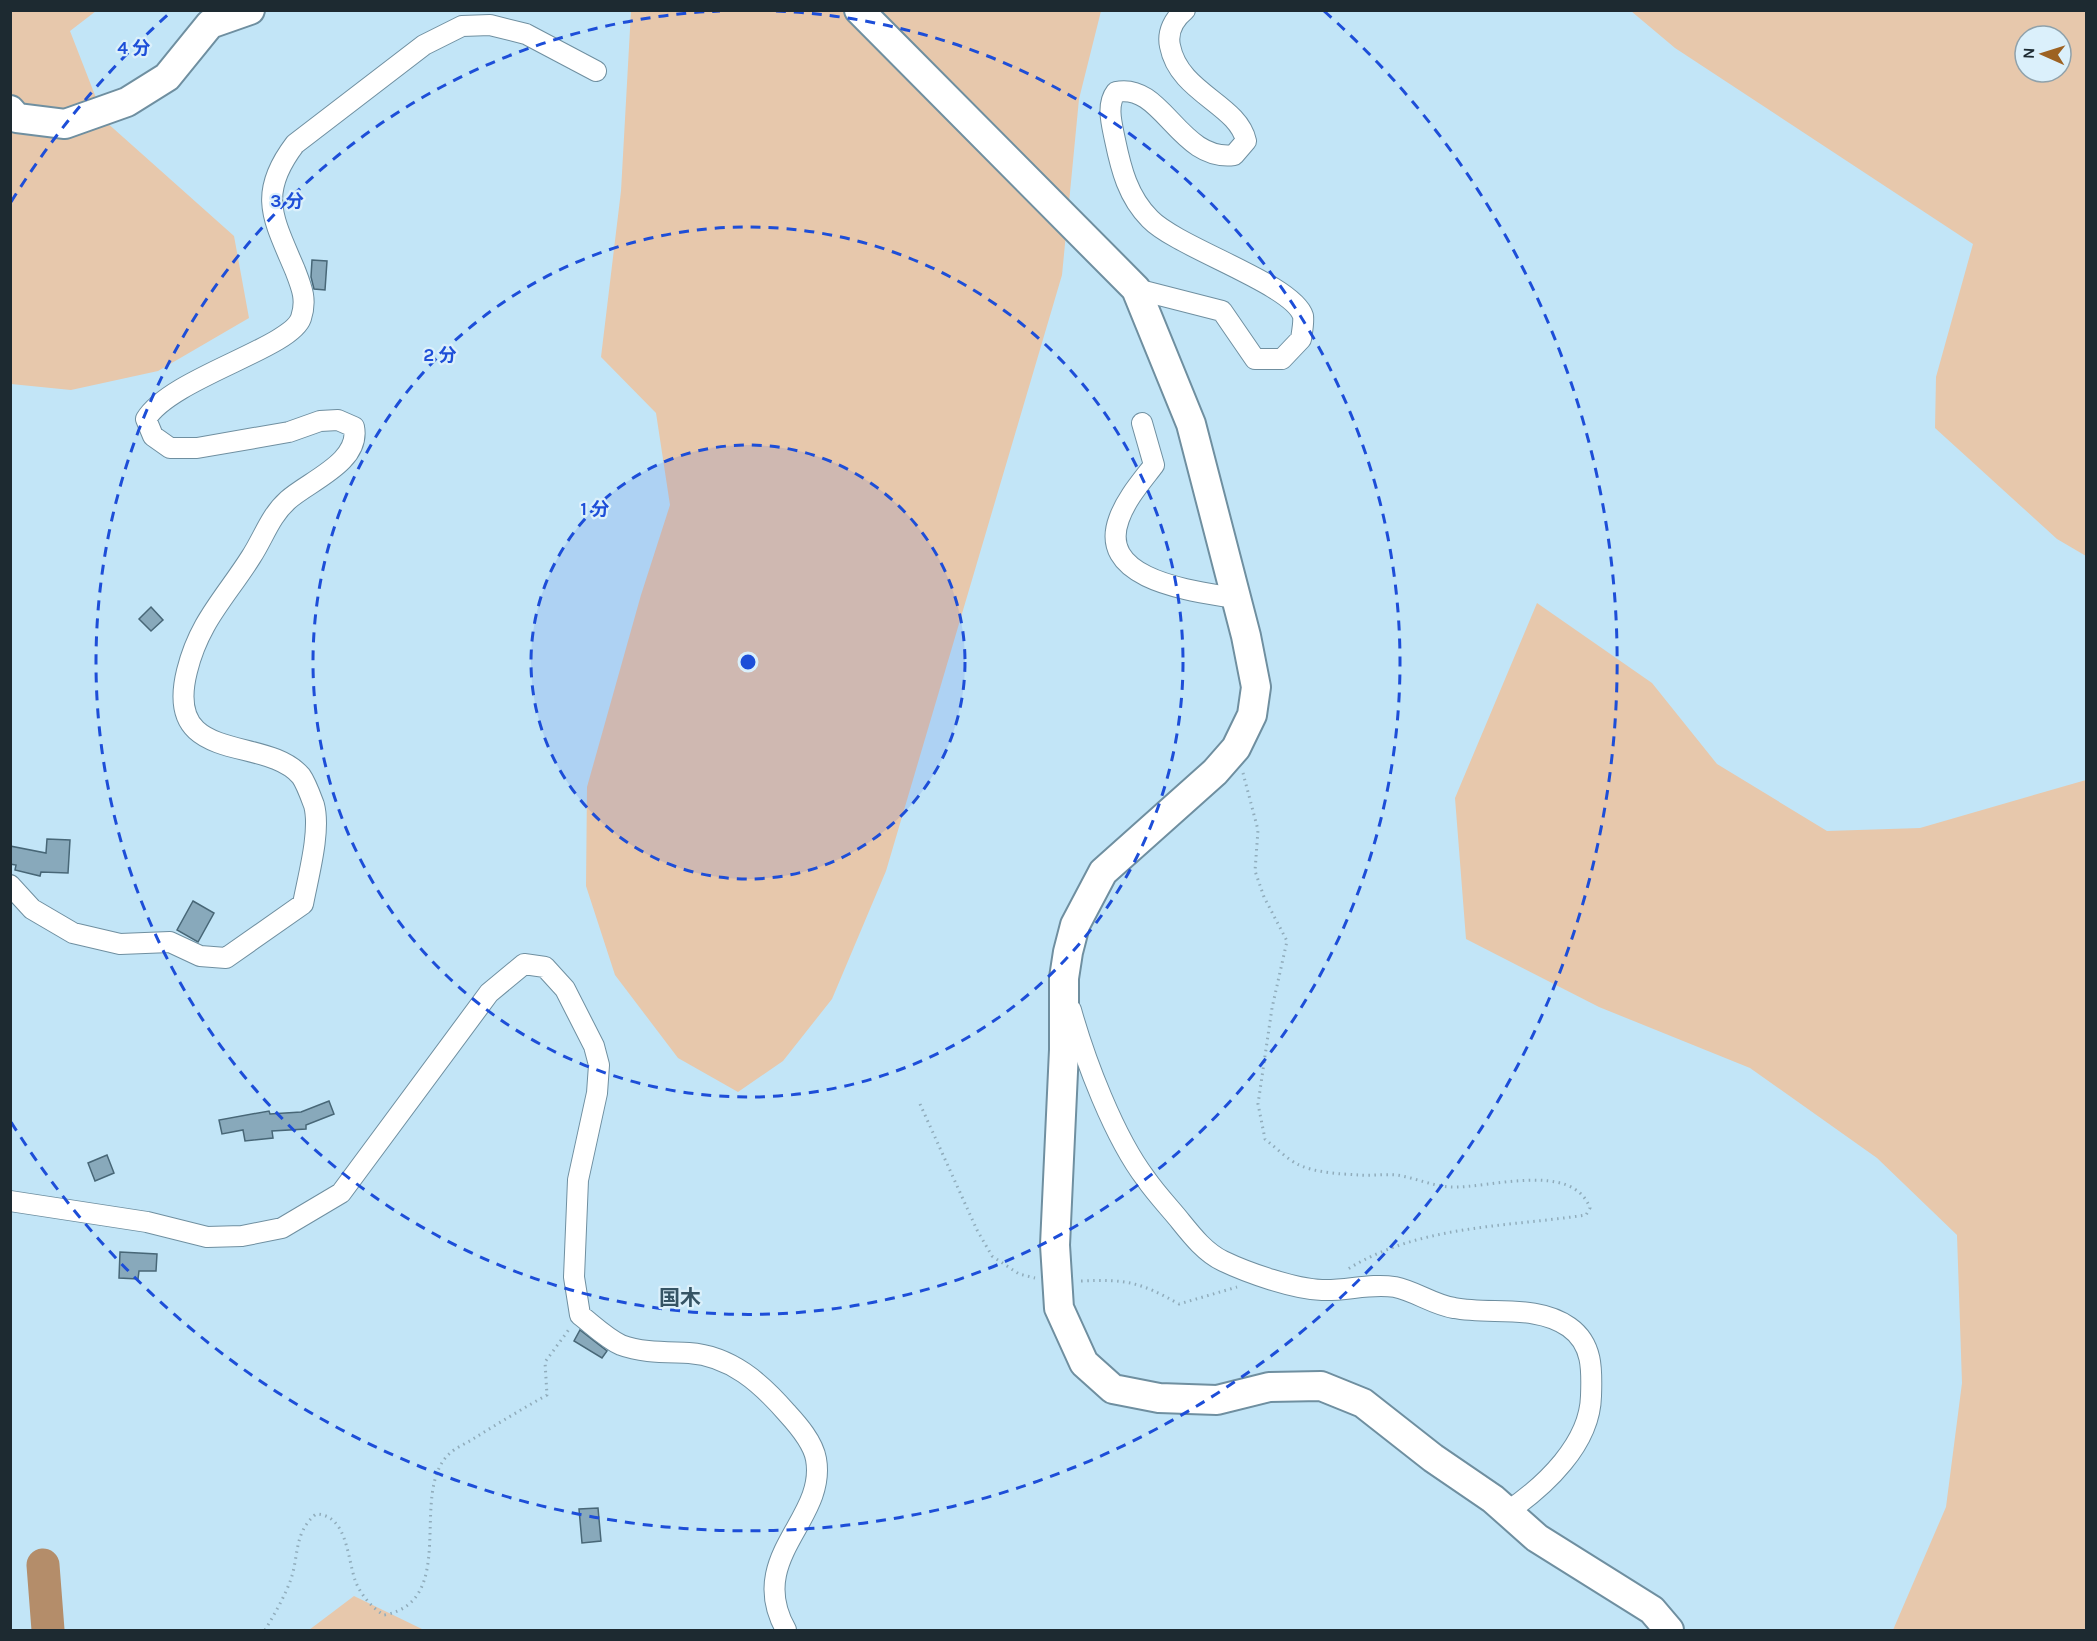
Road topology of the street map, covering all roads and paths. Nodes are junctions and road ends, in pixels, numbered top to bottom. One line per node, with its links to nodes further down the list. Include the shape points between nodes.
1 (250, 10): 5 (street, via 210,24 167,77 127,102 65,124 17,118)
2 (859, 10): 6 (street)
3 (1185, 10): 6 (street, via 1177,17 1168,37 1172,57 1180,71 1233,118 1244,131 1246,141 1234,155 1208,153 1149,101 1134,92 1116,92 1111,98 1110,119 1121,170 1133,198 1172,236 1289,296 1303,317 1301,339 1282,359 1255,359 1222,310)
4 (596, 71): 10 (street, via 526,34 490,25 462,26 424,45 295,144 280,164 272,184 272,218 305,295 300,321 229,366 177,389 146,419 153,436 170,448 197,448 278,434 320,421 338,420 354,428 356,438 350,452 275,511 252,556 211,611 192,651 183,686 189,720 201,733 221,744 285,763 302,777 314,807 315,831 303,904 226,958 200,956 170,942 120,944 73,933 33,909)
5 (10, 110)
6 (1136, 289): 8 (street, via 1191,424)
7 (1142, 423): 8 (street, via 1154,465 1118,520 1119,551 1130,567 1172,587)
8 (1234, 598): 9 (street, via 1256,687 1252,715)
9 (1236, 748): 11 (street, via 1189,796 1103,872 1075,925); 13 (path, via 1258,830 1255,871 1287,941 1272,1008 1258,1104 1265,1138 1298,1164 1328,1172 1402,1176 1452,1188 1543,1180 1578,1190 1590,1208 1586,1215 1430,1235 1369,1256)
10 (10, 885)
11 (1064, 978): 13 (street, via 1085,1058 1144,1178 1196,1240 1221,1260 1296,1286); 15 (street, via 1055,1245 1059,1308 1084,1363 1113,1389 1159,1398 1217,1400 1269,1387 1321,1386 1363,1404)
12 (10, 1201): 14 (street, via 147,1222 207,1237 242,1236 282,1228 340,1193 489,993 524,964 545,967 565,989 594,1046 599,1065 597,1093 578,1180 574,1277)
13 (1322, 1290): 15 (street, via 1397,1288 1454,1308 1542,1315 1571,1328 1588,1348 1592,1366 1591,1406 1583,1434 1574,1450)
14 (580, 1315): 16 (path, via 545,1362 547,1395 449,1454 439,1470 427,1570 418,1595 395,1613 384,1615 373,1609 356,1582 336,1522 326,1514 316,1514 299,1534 291,1579); 17 (street, via 623,1346 692,1353 733,1366 765,1387 802,1430 816,1458 816,1474 810,1498 775,1574 773,1604)
15 (1507, 1512): 18 (street, via 1574,1563 1652,1610)
16 (265, 1630)
17 (786, 1630)
18 (1669, 1630)

